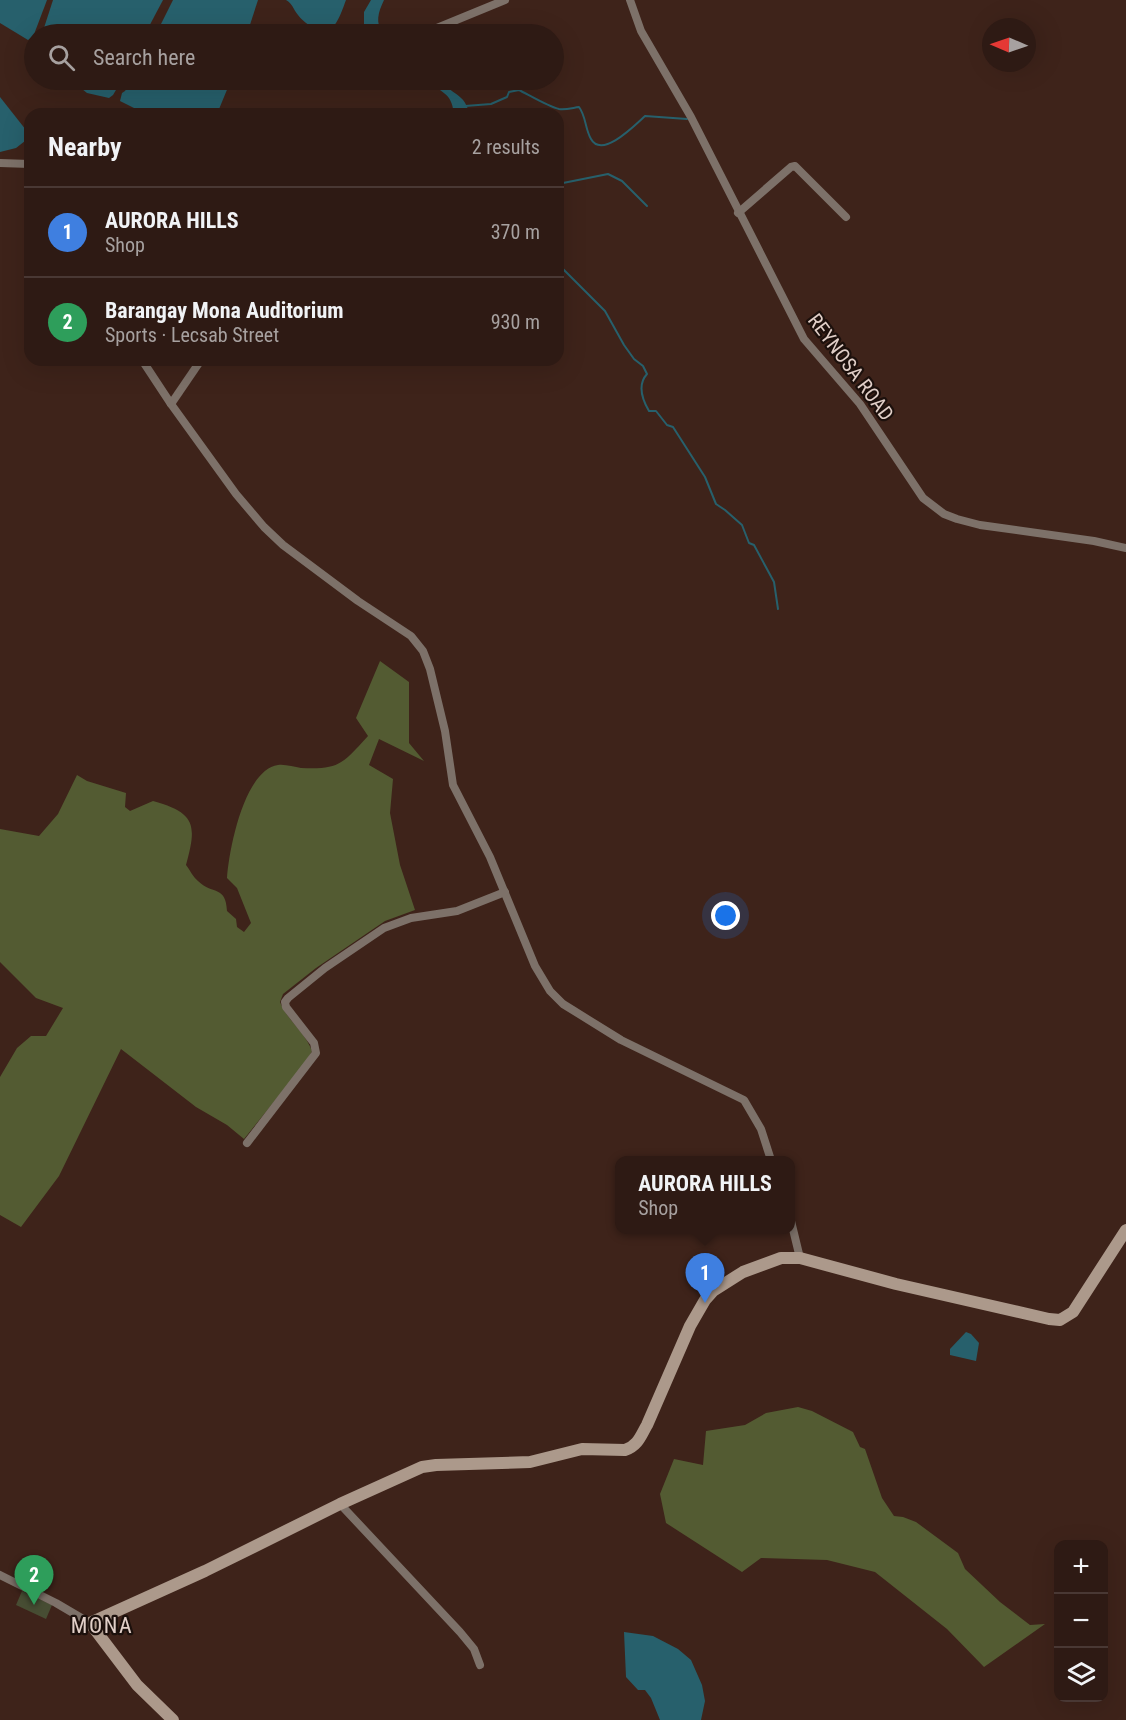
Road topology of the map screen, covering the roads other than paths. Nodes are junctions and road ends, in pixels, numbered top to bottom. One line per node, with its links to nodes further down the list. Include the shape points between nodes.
1 (505, 0): 3 (street)
2 (630, 0): 6 (street, REYNOSA ROAD, via 641,31 691,117)
3 (447, 24)
4 (0, 163): 5 (street)
5 (24, 164)
6 (738, 213): 7 (street, via 795,166); 11 (street, REYNOSA ROAD, via 804,339 860,404 917,490 933,507 980,525)
7 (846, 217)
8 (146, 366): 10 (street)
9 (197, 366): 10 (street)
10 (171, 404): 12 (street, via 264,527 418,644 430,669 453,785)
11 (1126, 548)
12 (505, 892): 13 (street, via 457,911 417,917 384,928 288,998 286,1007 314,1043 316,1053); 14 (street, via 535,966 563,1004 621,1041 744,1100)
13 (247, 1143)
14 (769, 1156)
15 (1126, 1230): 17 (street, via 1074,1312 1060,1320 896,1284)
16 (794, 1234): 17 (street)
17 (800, 1258): 18 (street, via 781,1258 743,1272 705,1300 647,1425 632,1448 582,1449 515,1464 429,1466)
18 (340, 1504): 20 (street); 21 (street, via 460,1632 474,1649)
19 (0, 1575): 20 (street)
20 (90, 1623): 22 (street, via 137,1685)
21 (480, 1665)
22 (173, 1720)

